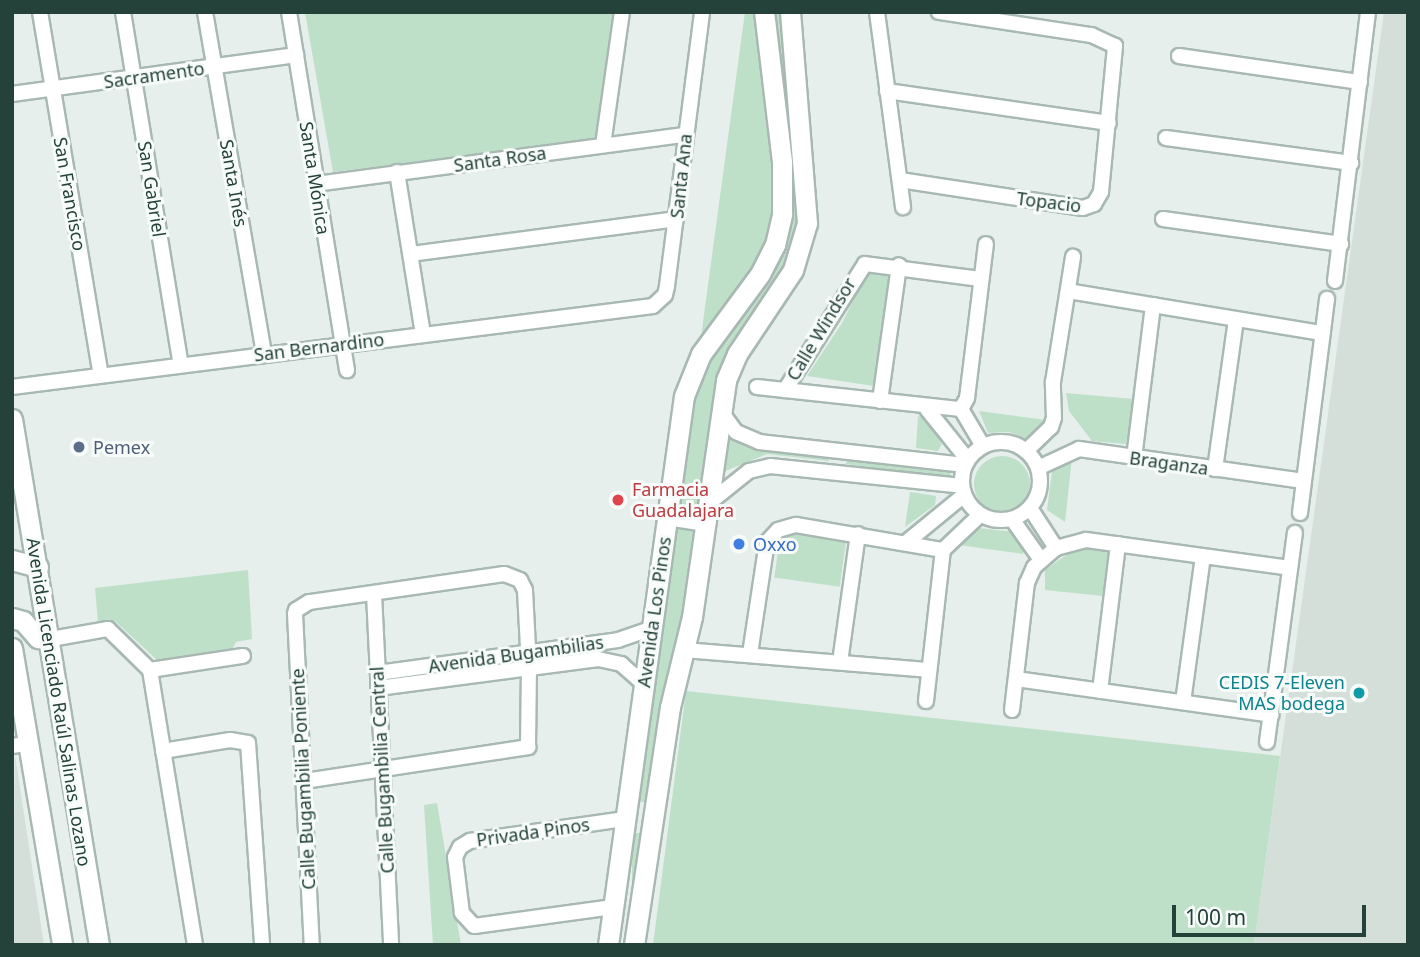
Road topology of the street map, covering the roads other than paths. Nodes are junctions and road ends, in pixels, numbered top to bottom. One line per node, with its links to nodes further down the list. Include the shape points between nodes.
1 (40, 12): 17 (street, San Francisco)
2 (123, 12): 15 (street, San Gabriel)
3 (205, 12): 14 (street, Santa Inés)
4 (289, 12): 12 (street, Santa Mónica)
5 (622, 12): 23 (street)
6 (702, 12): 21 (street, Santa Ana)
7 (764, 12): 71 (street, Avenida Los Pinos, via 783,174 779,230 760,274 701,354 684,396)
8 (790, 12): 56 (street, Avenida Los Pinos, via 807,223 791,273 732,364)
9 (877, 12): 18 (street)
10 (939, 12): 20 (street, Topacio, via 1111,41 1117,54)
11 (1368, 12): 16 (street)
12 (296, 55): 14 (street, Sacramento); 27 (street, Santa Mónica)
13 (1179, 56): 16 (street)
14 (214, 67): 15 (street, Sacramento); 46 (street, Santa Inés)
15 (134, 77): 17 (street, Sacramento); 47 (street, San Gabriel)
16 (1360, 82): 24 (street)
17 (53, 88): 19 (street, Sacramento); 49 (street, San Francisco)
18 (887, 91): 20 (street); 26 (street)
19 (12, 94)
20 (1109, 122): 26 (street, Topacio, via 1101,192 1089,207)
21 (685, 135): 23 (street, Santa Rosa); 29 (street, Santa Ana)
22 (1166, 138): 24 (street)
23 (603, 145): 25 (street, Santa Rosa)
24 (1351, 163): 32 (street)
25 (397, 172): 27 (street, Santa Rosa); 33 (street)
26 (900, 180): 28 (street)
27 (316, 184): 45 (street, Santa Mónica)
28 (903, 208)
29 (676, 219): 33 (street); 41 (street, Santa Ana, via 665,295 653,306)
30 (1163, 219): 32 (street)
31 (986, 244): 36 (street)
32 (1341, 244): 37 (street)
33 (411, 254): 44 (street)
34 (1073, 257): 38 (street)
35 (898, 265): 36 (street, Calle Windsor); 52 (street, Calle Windsor, via 872,262 858,269); 53 (street)
36 (981, 279): 55 (street, via 967,398)
37 (1335, 281)
38 (1068, 291): 40 (street); 59 (street, via 1051,427)
39 (1327, 299): 43 (street)
40 (1153, 305): 42 (street); 61 (street)
41 (626, 311): 44 (street, San Bernardino)
42 (1236, 319): 43 (street); 64 (street)
43 (1323, 333): 66 (street)
44 (422, 334): 45 (street, San Bernardino)
45 (343, 344): 46 (street, San Bernardino); 48 (street, Santa Mónica)
46 (264, 354): 47 (street, San Bernardino)
47 (181, 365): 49 (street, San Bernardino)
48 (347, 370)
49 (101, 375): 50 (street, San Bernardino)
50 (12, 387)
51 (757, 387): 52 (street)
52 (785, 390): 53 (street)
53 (880, 401): 54 (street)
54 (927, 409): 55 (street); 62 (street)
55 (961, 409): 58 (street)
56 (720, 410): 60 (street, via 747,438); 69 (street, Avenida Los Pinos)
57 (12, 419): 83 (street, Avenida Licenciado Raúl Salinas Lozano)
58 (983, 446): 59 (street, via 1005,442); 62 (street)
59 (1026, 451): 63 (street)
60 (835, 452): 62 (street); 65 (street)
61 (1133, 458): 63 (street, Braganza, via 1072,449); 64 (street, Braganza)
62 (966, 463): 67 (street)
63 (1038, 468): 68 (street, via 1041,483)
64 (1215, 469): 66 (street, Braganza)
65 (833, 471): 67 (street); 69 (street, via 761,467 738,478)
66 (1304, 481): 70 (street)
67 (963, 491): 72 (street); 76 (street)
68 (1030, 509): 73 (street); 78 (street)
69 (708, 512): 71 (street); 90 (street, Avenida Los Pinos)
70 (1300, 513)
71 (667, 515): 87 (street, Avenida Los Pinos)
72 (980, 515): 73 (street); 79 (street)
73 (1012, 519): 82 (street)
74 (1296, 533): 84 (street)
75 (858, 534): 76 (street); 92 (street, via 796,525 772,534 763,558); 94 (street)
76 (908, 541): 79 (street)
77 (1118, 544): 78 (street, via 1086,540); 80 (street); 101 (street)
78 (1056, 548): 82 (street)
79 (943, 550): 97 (street)
80 (1203, 556): 84 (street); 103 (street)
81 (12, 560): 83 (street, via 24,567)
82 (1041, 560): 98 (street, via 1027,583)
83 (38, 567): 88 (street, Avenida Licenciado Raúl Salinas Lozano)
84 (1290, 568): 105 (street)
85 (374, 594): 91 (street, via 504,574 520,580 525,590); 99 (street, Calle Bugambilia Central); 111 (street, Calle Bugambilia Poniente, via 304,604 295,614)
86 (12, 618): 88 (street, via 23,621 38,638)
87 (652, 628): 91 (street, Avenida Bugambilias, via 618,640); 100 (street, Avenida Los Pinos)
88 (51, 639): 96 (street, via 109,629); 117 (street, Avenida Licenciado Raúl Salinas Lozano)
89 (12, 648): 106 (street, Avenida Licenciado Raúl Salinas Lozano)
90 (685, 650): 92 (street); 112 (street, Avenida Los Pinos, via 670,707)
91 (528, 652): 95 (street); 99 (street, Avenida Bugambilias)
92 (750, 654): 94 (street)
93 (243, 656): 96 (street)
94 (840, 662): 97 (street)
95 (529, 667): 99 (street, Avenida Bugambilias); 100 (street, Avenida Bugambilias, via 609,660 628,668); 110 (street, via 530,741 522,750)
96 (150, 670): 109 (street)
97 (929, 670): 102 (street)
98 (1016, 678): 101 (street); 104 (street)
99 (378, 681): 110 (street, Calle Bugambilia Central)
100 (644, 684): 113 (street, Avenida Los Pinos)
101 (1100, 691): 103 (street)
102 (926, 701)
103 (1183, 702): 105 (street)
104 (1012, 710)
105 (1271, 715): 107 (street)
106 (18, 720): 108 (street, Avenida Licenciado Raúl Salinas Lozano)
107 (1267, 741)
108 (20, 745): 116 (street, Avenida Licenciado Raúl Salinas Lozano)
109 (163, 751): 118 (street); 119 (street, via 245,741 249,748)
110 (383, 769): 111 (street); 121 (street, Calle Bugambilia Central)
111 (304, 781): 120 (street, Calle Bugambilia Poniente)
112 (654, 815): 113 (street); 114 (street, Avenida Los Pinos)
113 (625, 819): 115 (street, Avenida Los Pinos); 115 (street, Privada Pinos, via 470,841 455,857 462,913 474,926)
114 (640, 903): 115 (street); 123 (street, Avenida Los Pinos)
115 (613, 907): 122 (street, Avenida Los Pinos)
116 (62, 945)
117 (99, 945)
118 (195, 945)
119 (262, 945)
120 (312, 945)
121 (391, 945)
122 (608, 945)
123 (634, 945)

